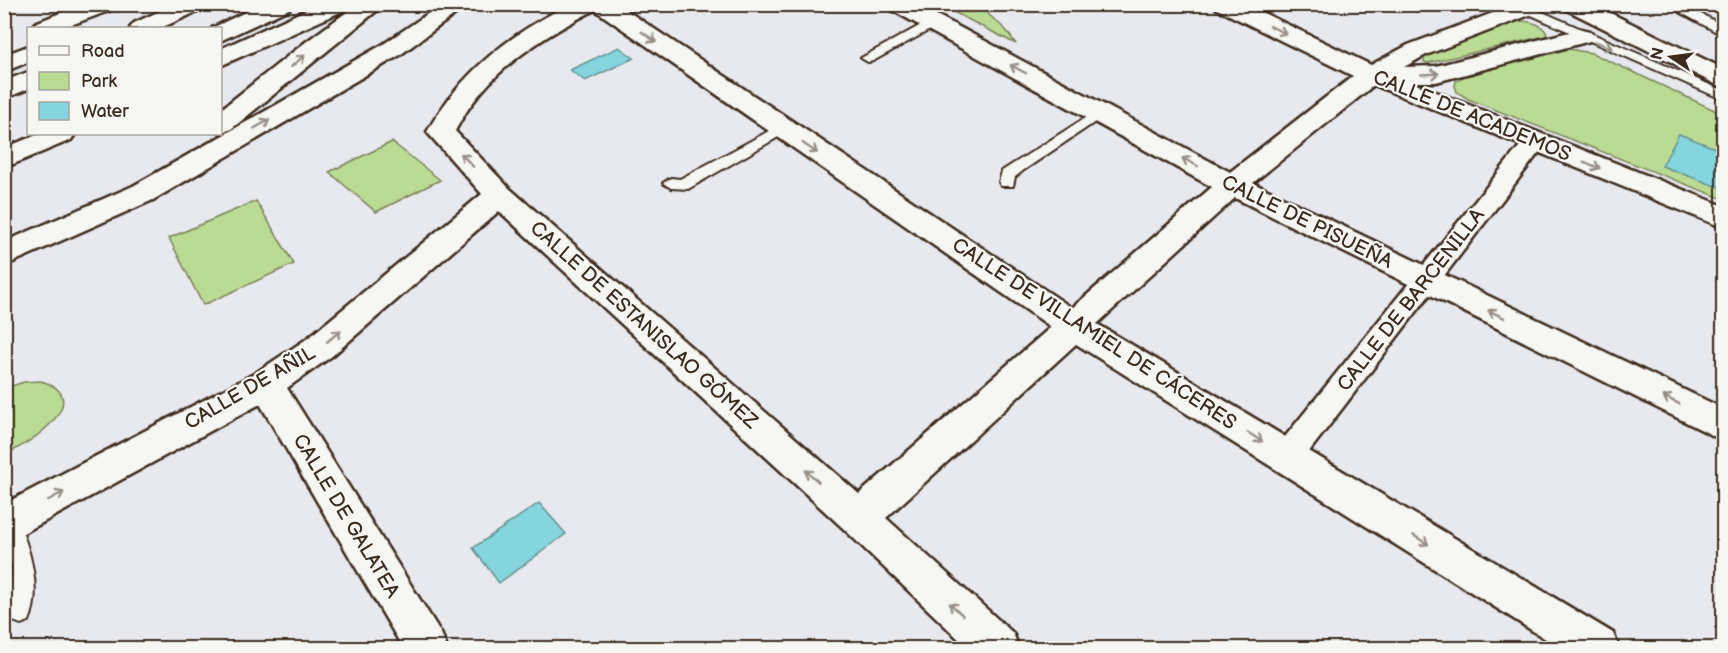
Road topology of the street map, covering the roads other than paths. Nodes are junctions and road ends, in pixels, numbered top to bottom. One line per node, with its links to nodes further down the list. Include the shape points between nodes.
1 (106, 4): 17 (main road)
2 (129, 4): 18 (main road)
3 (195, 4): 19 (main road)
4 (281, 4): 21 (main road)
5 (339, 4): 27 (main road)
6 (374, 4): 36 (main road, one-way to 6)
7 (458, 4): 49 (main road, one-way to 7, via 143,193 391,50)
8 (589, 4): 47 (main road, CALLE DE ESTANISLAO GÓMEZ, one-way to 8, via 441,132 450,111 507,54)
9 (601, 4): 38 (main road, CALLE DE VILLAMIEL DE CÁCERES, one-way to 38)
10 (898, 4): 16 (main road, CALLE DE PISUEÑA)
11 (1225, 4): 30 (main road, CALLE DE ACADEMOS, one-way to 30)
12 (1573, 4): 31 (main road)
13 (1612, 4): 26 (main road)
14 (1673, 5): 20 (lane)
15 (1517, 7): 23 (lane); 30 (main road, via 1417,50)
16 (933, 23): 28 (lane); 35 (main road, CALLE DE PISUEÑA, one-way to 16)
17 (46, 27)
18 (82, 27)
19 (144, 27)
20 (1724, 32)
21 (222, 33)
22 (27, 34): 24 (main road)
23 (1581, 36): 30 (main road, one-way to 23, via 1436,74); 34 (lane, one-way to 34)
24 (4, 43)
25 (27, 54): 29 (main road)
26 (1724, 57)
27 (222, 58)
28 (868, 58)
29 (4, 65)
30 (1371, 75): 42 (main road, CALLE DE ACADEMOS); 46 (main road)
31 (1724, 79)
32 (27, 80): 33 (main road)
33 (4, 91)
34 (1724, 96)
35 (1098, 113): 44 (lane, via 1007,175); 46 (main road, CALLE DE PISUEÑA, one-way to 35)
36 (222, 122)
37 (27, 128): 41 (main road)
38 (782, 129): 45 (lane, via 682,185); 51 (main road, CALLE DE VILLAMIEL DE CÁCERES, one-way to 51)
39 (59, 135): 43 (main road)
40 (204, 135): 49 (main road, via 133,182)
41 (4, 139)
42 (1535, 142): 48 (main road, CALLE DE ACADEMOS, one-way to 48); 50 (street, CALLE DE BARCENILLA)
43 (4, 159)
44 (1007, 182)
45 (671, 183)
46 (1232, 185): 50 (main road, CALLE DE PISUEÑA); 51 (main road)
47 (499, 195): 52 (main road, CALLE DE AÑIL, one-way to 47, via 320,347); 55 (main road, CALLE DE ESTANISLAO GÓMEZ, one-way to 47)
48 (1724, 218)
49 (4, 254)
50 (1426, 280): 53 (main road, CALLE DE PISUEÑA, one-way to 50); 54 (street, CALLE DE BARCENILLA)
51 (1075, 327): 54 (main road, CALLE DE VILLAMIEL DE CÁCERES, one-way to 54); 55 (main road)
52 (266, 384): 56 (main road, CALLE DE AÑIL, one-way to 52); 58 (main road, CALLE DE GALATEA)
53 (1724, 426)
54 (1287, 457): 60 (main road, CALLE DE VILLAMIEL DE CÁCERES, one-way to 60)
55 (859, 518): 59 (main road, CALLE DE ESTANISLAO GÓMEZ, one-way to 55)
56 (6, 523): 57 (lane, via 23,565)
57 (21, 614)
58 (426, 648)
59 (998, 648)
60 (1598, 648)

